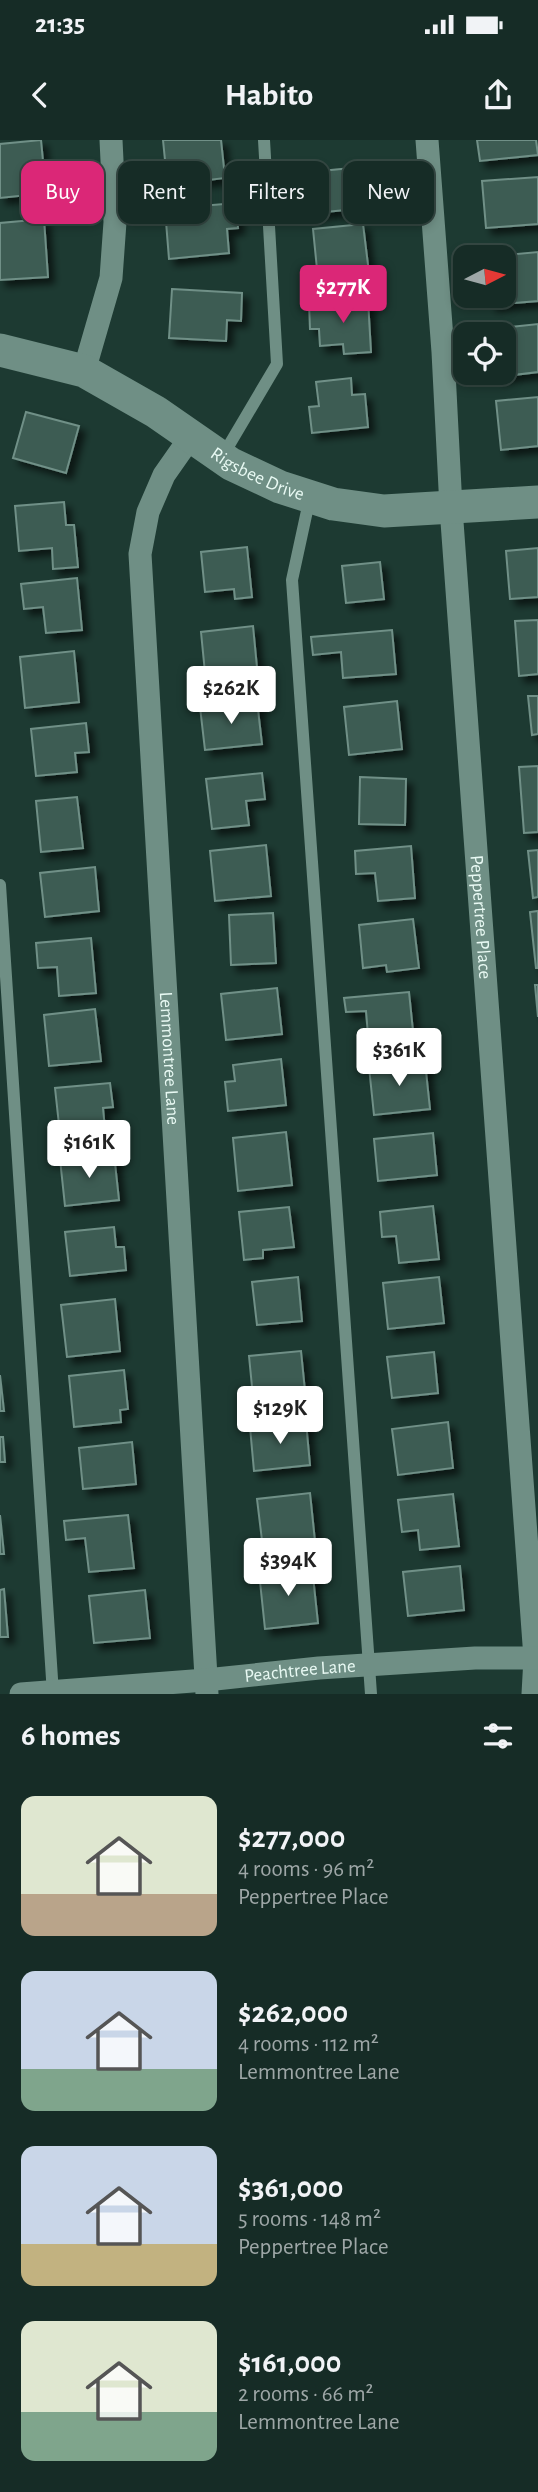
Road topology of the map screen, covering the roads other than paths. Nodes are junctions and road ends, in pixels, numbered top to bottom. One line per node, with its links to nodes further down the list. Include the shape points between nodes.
1 (111, 140): 5 (street, via 115,222 111,278)
2 (264, 140): 7 (lane, via 277,364)
3 (427, 140): 10 (street, Peppertree Place)
4 (0, 351): 5 (street, Rigsbee Drive)
5 (84, 371): 6 (street, Rigsbee Drive)
6 (192, 435): 7 (street, Rigsbee Drive); 14 (street, Lemmontree Lane, via 153,500 140,554)
7 (222, 457): 8 (street, Rigsbee Drive)
8 (310, 497): 10 (street, Rigsbee Drive, via 384,511); 13 (lane, via 292,580)
9 (538, 502): 10 (street, Rigsbee Drive)
10 (451, 508): 12 (street, Peppertree Place)
11 (0, 885): 15 (lane)
12 (536, 1658): 13 (street, Peachtree Lane); 18 (street, Peppertree Place)
13 (370, 1665): 14 (street, Peachtree Lane); 17 (lane)
14 (207, 1687): 15 (street, Peachtree Lane)
15 (53, 1693): 16 (street, Peachtree Lane)
16 (21, 1694)
17 (371, 1694)
18 (533, 1694)

